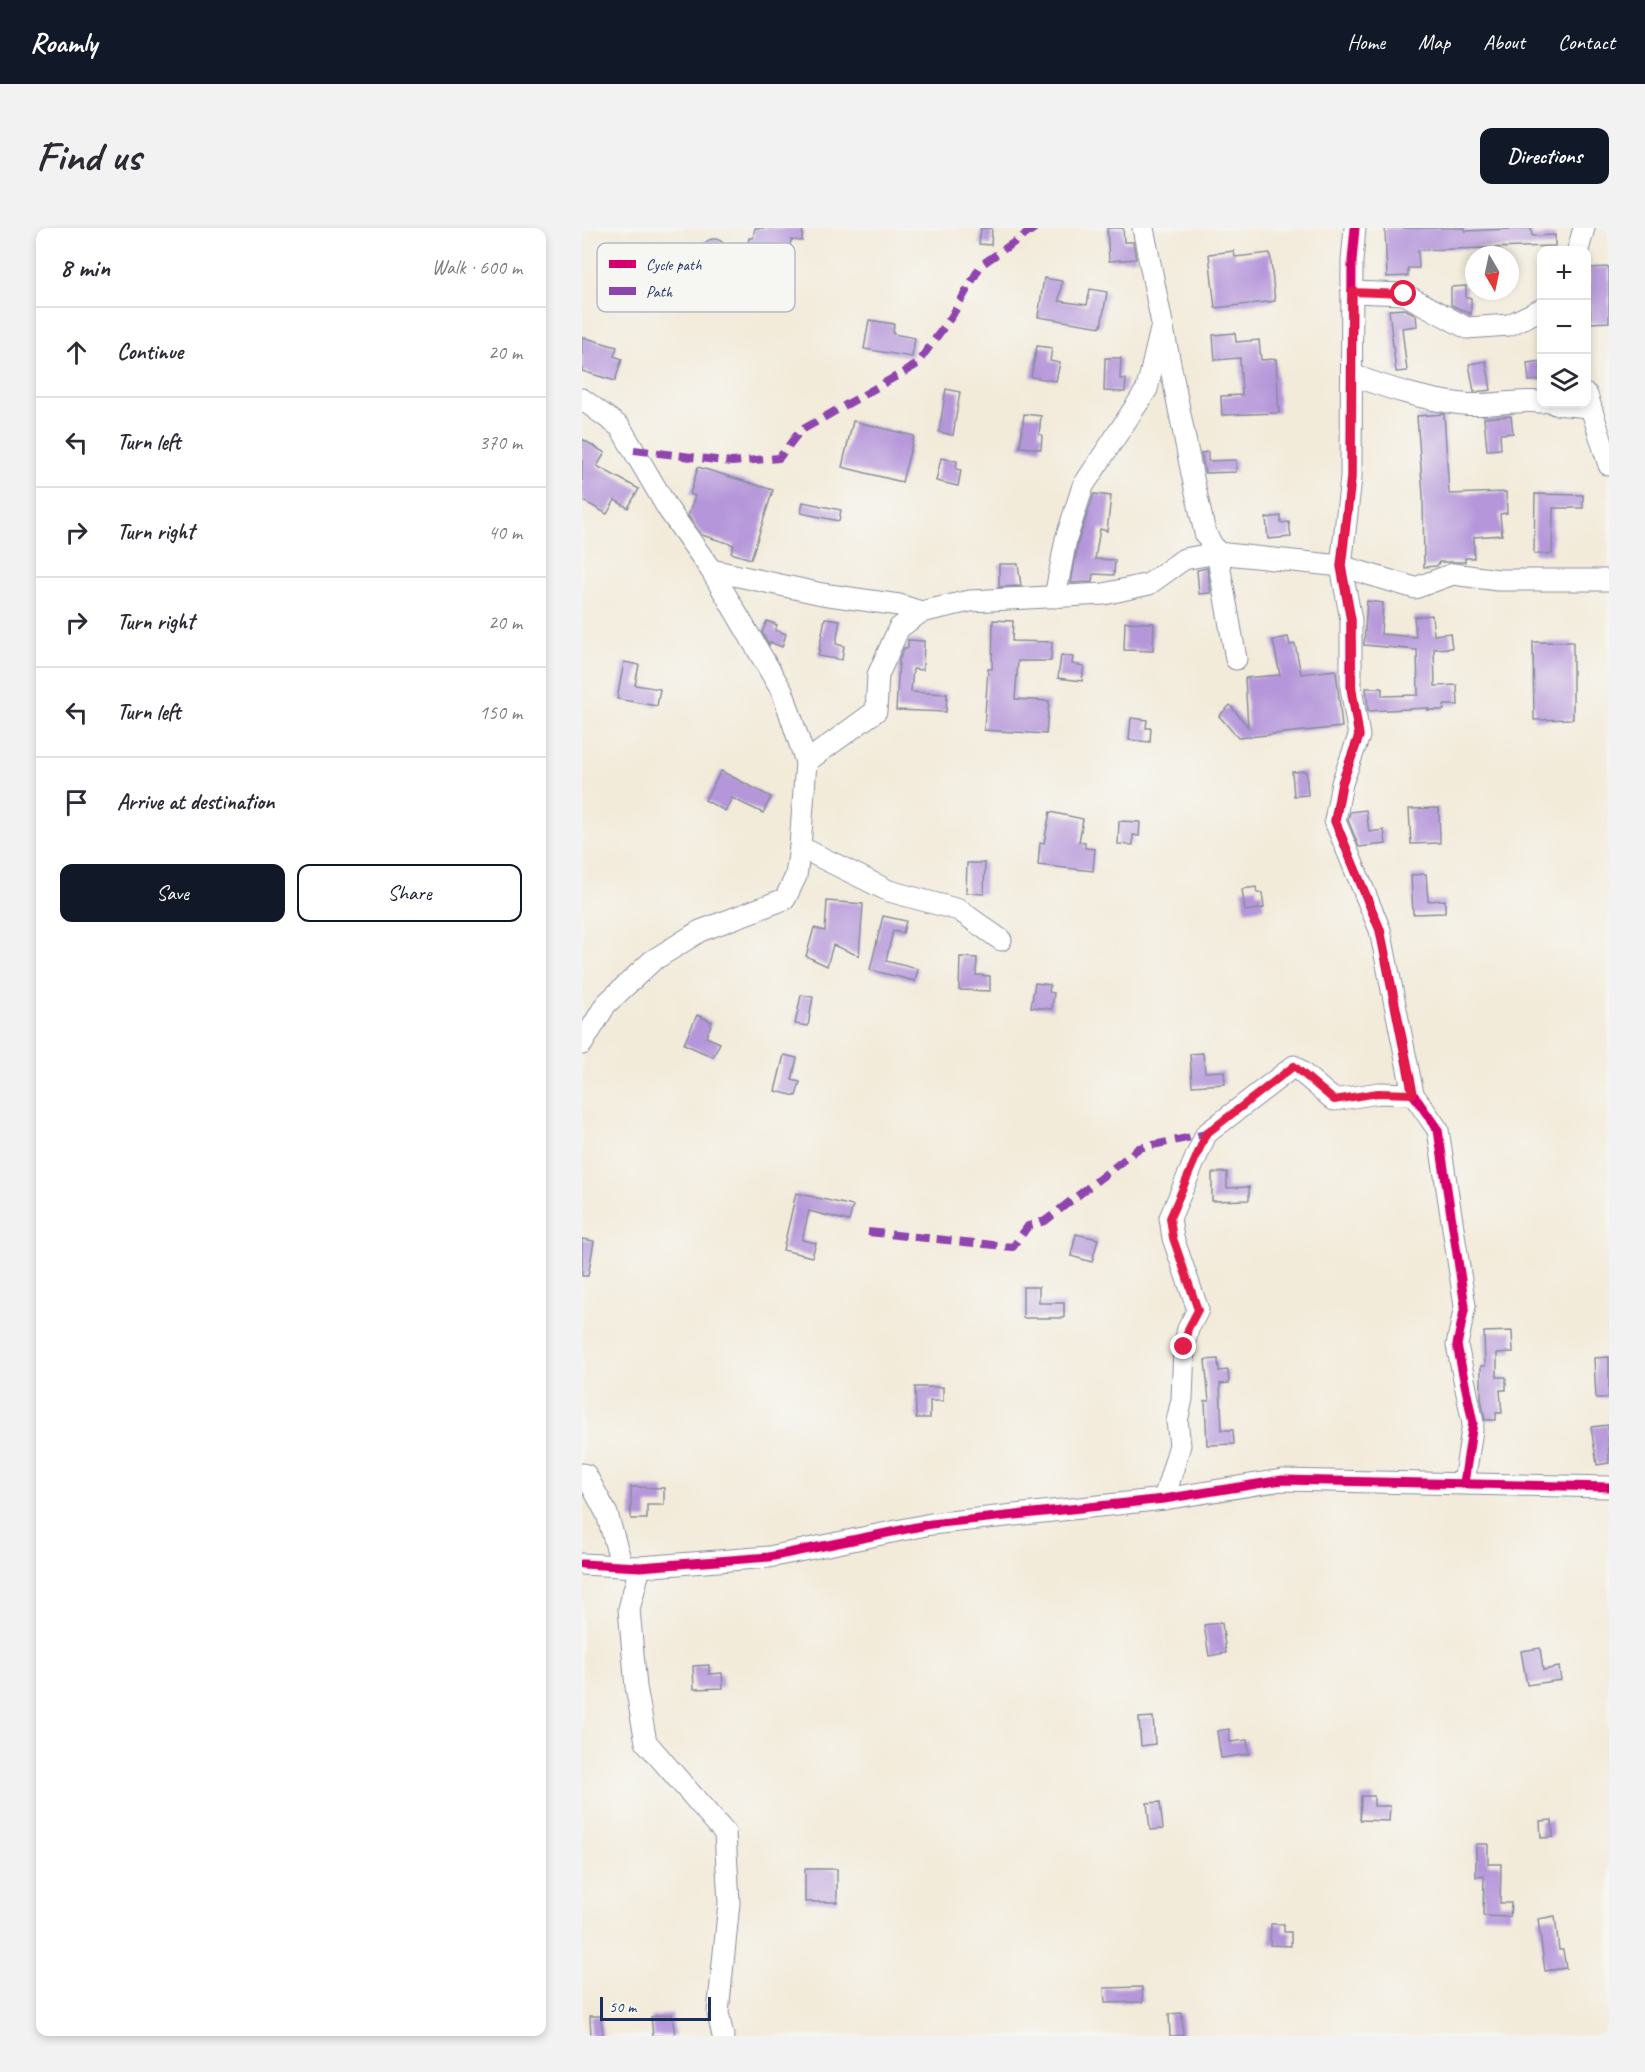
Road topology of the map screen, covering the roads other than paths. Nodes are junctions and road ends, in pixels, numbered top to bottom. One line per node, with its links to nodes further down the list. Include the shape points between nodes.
1 (1143, 228): 7 (street)
2 (1355, 228): 5 (street)
3 (1584, 228): 4 (street)
4 (1579, 246)
5 (1352, 292): 6 (street, via 1404,294 1467,328 1509,325); 8 (street)
6 (1537, 311)
7 (1162, 323): 13 (street, via 1205,533); 17 (street, via 1147,389 1083,486 1066,539)
8 (1352, 375): 10 (street, via 1403,393 1465,404); 14 (street, via 1351,478)
9 (582, 399): 15 (street, via 621,427 668,509)
10 (1537, 401)
11 (1590, 408): 12 (street)
12 (1609, 465)
13 (1217, 553): 14 (street); 17 (street, via 1184,559 1149,584 1104,594); 19 (street)
14 (1341, 566): 16 (street, via 1414,588 1453,574 1498,580); 24 (street, via 1351,620 1352,688 1359,736 1342,783 1335,821 1380,930)
15 (711, 570): 18 (street); 20 (street, via 783,693)
16 (1609, 580)
17 (1055, 597): 18 (street, via 970,601)
18 (921, 612): 20 (street, via 898,628 878,675 876,711)
19 (1236, 659)
20 (806, 762): 21 (street)
21 (800, 848): 22 (street, via 888,891 959,910); 23 (street, via 796,876 785,899 700,931 652,961 606,1004)
22 (1001, 940)
23 (582, 1044)
24 (1413, 1094): 26 (street, via 1438,1130 1466,1306 1457,1345 1473,1423); 28 (street, via 1378,1093 1334,1100 1294,1066 1206,1134 1170,1218 1198,1310 1184,1347 1177,1421 1180,1444)
25 (582, 1474): 30 (street, via 607,1514)
26 (1464, 1483): 27 (street); 28 (street, via 1282,1480)
27 (1609, 1487)
28 (1164, 1499): 30 (street, via 931,1524 769,1557)
29 (582, 1564): 30 (street)
30 (631, 1566): 31 (street, via 629,1609 646,1742 725,1833 729,1903 718,2013)
31 (723, 2036)

